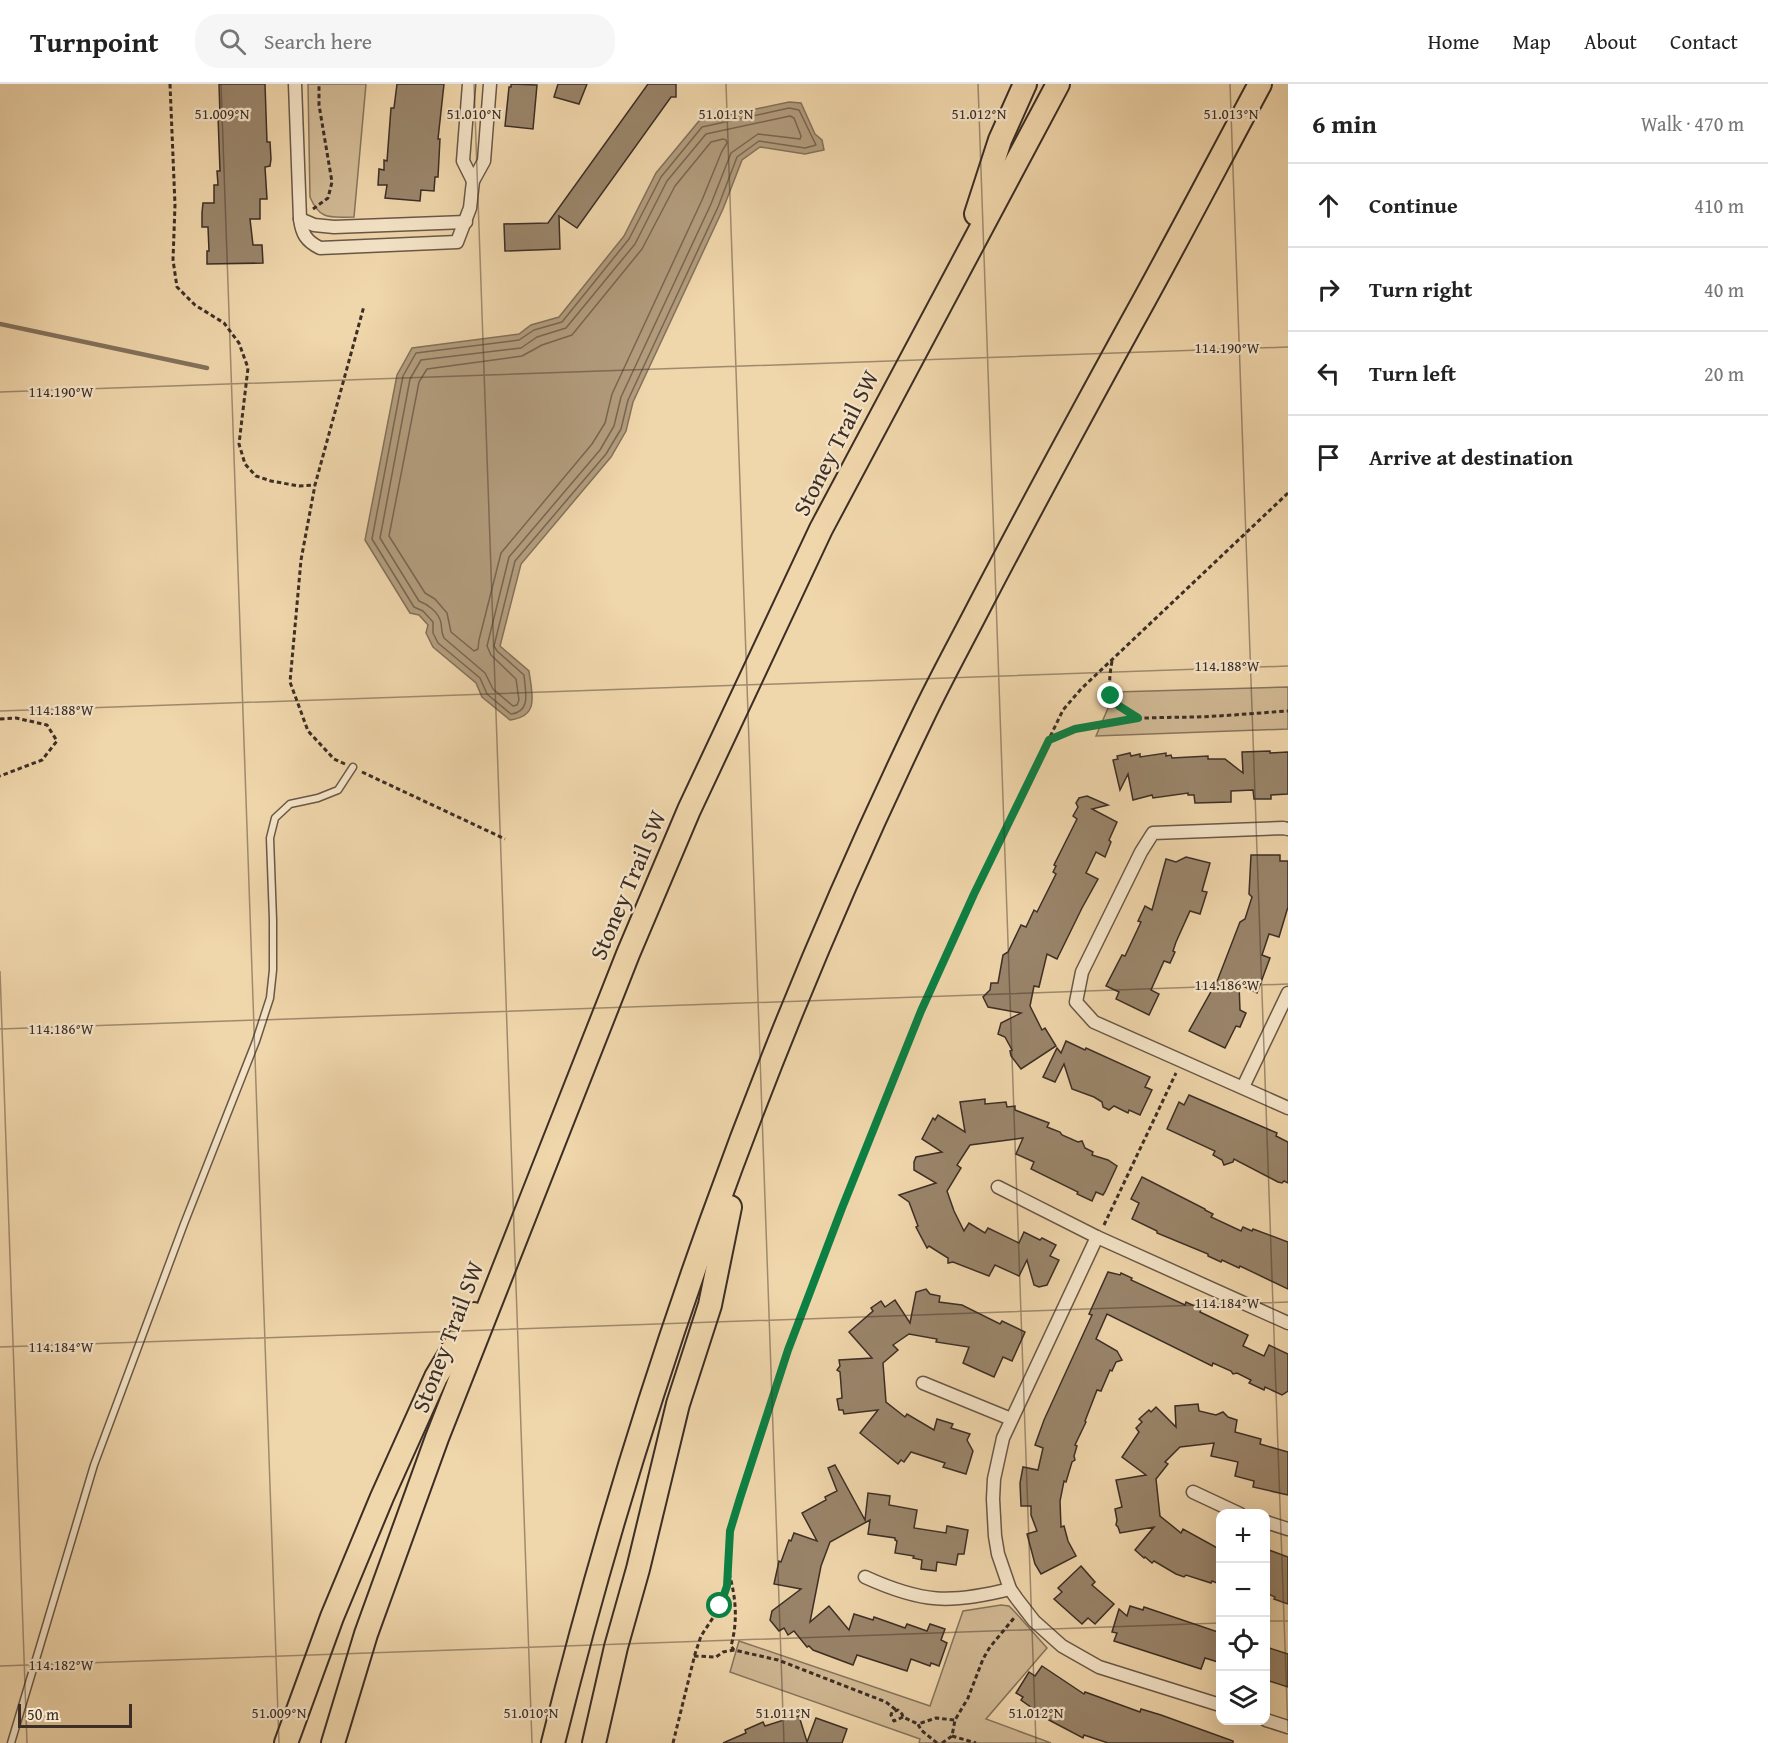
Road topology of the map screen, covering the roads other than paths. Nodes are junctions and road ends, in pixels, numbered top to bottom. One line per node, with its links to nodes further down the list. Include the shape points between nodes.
1 (295, 84): 8 (street)
2 (469, 84): 7 (street, via 464,161)
3 (490, 84): 7 (street, via 484,161)
4 (1025, 84): 10 (highway, via 1000,140)
5 (1058, 84): 10 (highway, Stoney Trail SW)
6 (1260, 84): 16 (highway, via 1053,465 923,716 837,904)
7 (473, 181): 9 (street)
8 (300, 219): 9 (street, via 334,227); 9 (street, via 303,234 320,248 457,242)
9 (466, 222)
10 (957, 272): 19 (highway, Stoney Trail SW, via 821,529 689,810)
11 (353, 767): 33 (lane, via 338,790 290,804 275,818 270,838 270,998 94,1465)
12 (1288, 829): 14 (street, via 1153,833 1082,972 1076,1002 1094,1022)
13 (1288, 993): 14 (street)
14 (1243, 1087): 15 (street)
15 (1288, 1108)
16 (746, 1130): 29 (highway, via 710,1305 678,1404); 36 (highway, via 668,1346 614,1517)
17 (998, 1187): 18 (street)
18 (1097, 1237): 20 (street); 22 (street)
19 (504, 1264): 34 (highway, via 431,1388 336,1606); 35 (highway, Stoney Trail SW, via 370,1623)
20 (1288, 1323)
21 (923, 1383): 22 (street)
22 (1011, 1419): 28 (street, via 998,1458 993,1499 997,1545)
23 (1193, 1492): 24 (street)
24 (1229, 1509)
25 (1270, 1523): 26 (street)
26 (1288, 1529)
27 (865, 1577): 28 (street, via 923,1598 958,1600)
28 (1010, 1589): 30 (street, via 1046,1633 1080,1657 1099,1667)
29 (616, 1647): 37 (highway); 38 (highway)
30 (1216, 1703)
31 (1270, 1720): 32 (street)
32 (1288, 1727)
33 (11, 1743)
34 (286, 1743)
35 (333, 1743)
36 (553, 1743)
37 (594, 1743)
38 (601, 1743)

